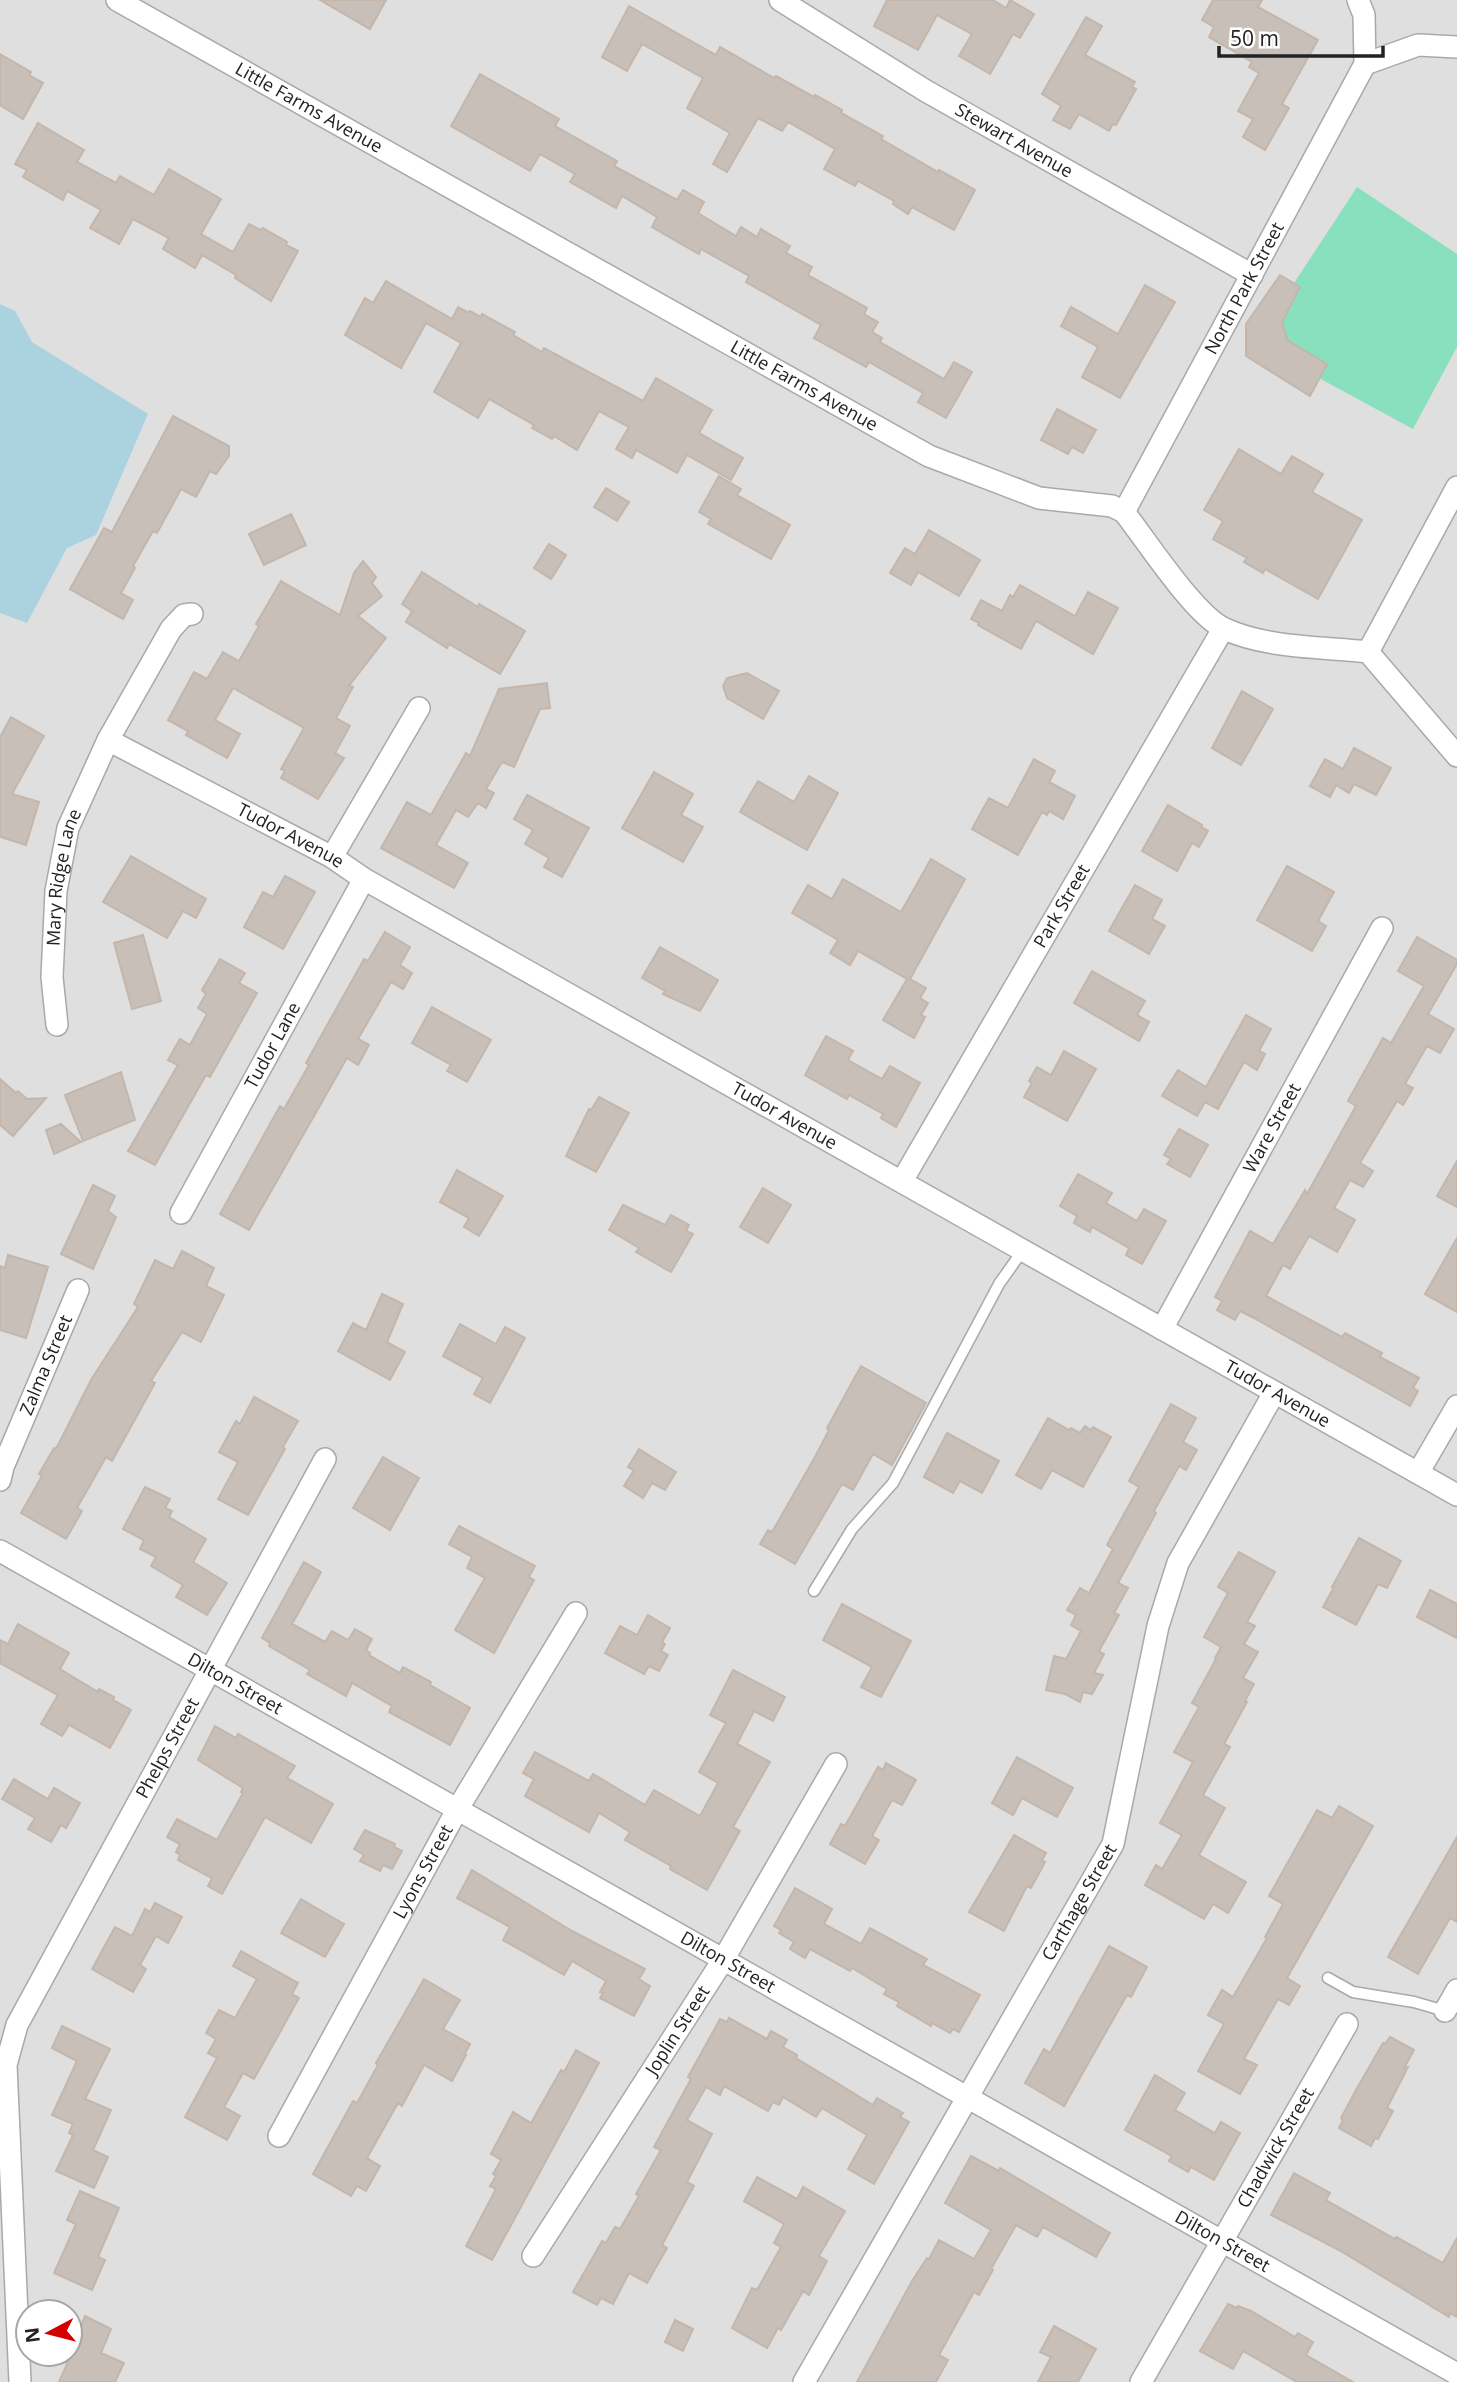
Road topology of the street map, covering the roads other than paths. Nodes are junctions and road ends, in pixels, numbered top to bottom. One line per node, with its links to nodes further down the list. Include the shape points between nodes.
1 (117, 0): 8 (street, Little Farms Avenue, via 929,456 1039,498 1112,506)
2 (780, 0): 6 (street, Stewart Avenue, via 926,91)
3 (1358, 0): 5 (street, via 1364,15)
4 (1457, 47): 5 (street, via 1418,45)
5 (1365, 64): 6 (street, North Park Street)
6 (1252, 275): 8 (street, North Park Street)
7 (1457, 487): 11 (street)
8 (1124, 512): 10 (street, via 1196,605)
9 (192, 614): 13 (street, Mary Ridge Lane, via 184,615 172,629)
10 (1223, 629): 11 (street, via 1262,641); 19 (street, Park Street)
11 (1368, 652): 14 (street)
12 (419, 708): 15 (street)
13 (108, 740): 15 (street, Tudor Avenue); 18 (street, Mary Ridge Lane, via 68,828 56,891 52,977)
14 (1457, 756)
15 (332, 857): 16 (street, Tudor Avenue)
16 (364, 879): 19 (street, Tudor Avenue); 20 (street, Tudor Lane)
17 (1382, 928): 23 (street, Ware Street)
18 (57, 1025)
19 (902, 1181): 21 (street, Tudor Avenue)
20 (181, 1213)
21 (1023, 1250): 23 (street, Tudor Avenue); 31 (lane, via 999,1284 894,1483 852,1528)
22 (78, 1290): 28 (street, Zalma Street)
23 (1162, 1329): 24 (street, Tudor Avenue)
24 (1274, 1393): 27 (street, Tudor Avenue); 41 (street, Carthage Street, via 1178,1563 1158,1626 1113,1844)
25 (1457, 1406): 27 (street)
26 (325, 1459): 33 (street, Phelps Street)
27 (1418, 1473): 29 (street, Tudor Avenue)
28 (0, 1480)
29 (1457, 1495)
30 (0, 1551): 33 (street, Dilton Street)
31 (814, 1591)
32 (576, 1613): 35 (street, Lyons Street)
33 (210, 1670): 35 (street, Dilton Street); 46 (street, Phelps Street, via 17,2025 6,2065)
34 (836, 1763): 36 (street, Joplin Street)
35 (457, 1810): 36 (street, Dilton Street); 42 (street, Lyons Street)
36 (723, 1960): 41 (street, Dilton Street); 44 (street, Joplin Street)
37 (1328, 1978): 39 (lane, via 1353,1993)
38 (1457, 1990): 39 (street)
39 (1445, 2011)
40 (1348, 2024): 43 (street, Chadwick Street)
41 (969, 2098): 43 (street, Dilton Street); 47 (street, Carthage Street)
42 (279, 2136)
43 (1222, 2242): 45 (street, Dilton Street); 48 (street, Chadwick Street)
44 (533, 2256)
45 (1457, 2374)
46 (20, 2382)
47 (804, 2382)
48 (1141, 2382)

